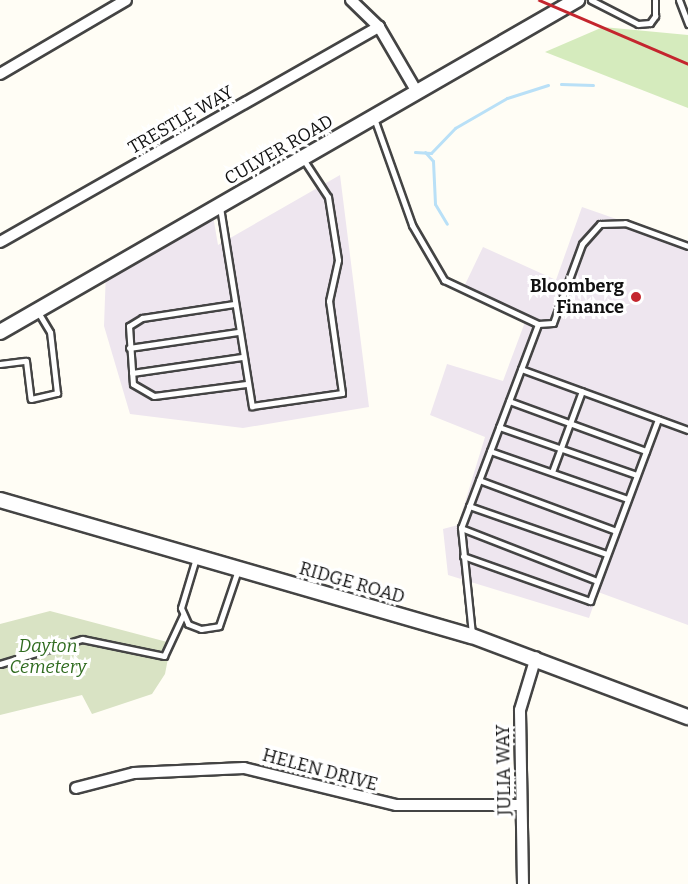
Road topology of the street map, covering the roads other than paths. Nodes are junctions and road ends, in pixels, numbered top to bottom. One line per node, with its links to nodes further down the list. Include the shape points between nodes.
1 (126, 0): 9 (street)
2 (351, 0): 8 (street)
3 (577, 0): 10 (street, CULVER ROAD)
4 (591, 0): 5 (lane, via 638,24 650,23)
5 (655, 0)
6 (679, 0): 7 (lane)
7 (687, 20)
8 (379, 27): 10 (street); 14 (street, TRESTLE WAY)
9 (0, 74)
10 (417, 92): 11 (street, CULVER ROAD)
11 (373, 117): 12 (street, CULVER ROAD); 18 (lane, via 412,225 444,280)
12 (302, 158): 13 (street, CULVER ROAD); 26 (lane, via 328,196 338,260 329,301 342,393 252,406)
13 (220, 205): 16 (lane); 17 (street, CULVER ROAD)
14 (0, 242)
15 (688, 246): 18 (lane, via 625,223 600,224 582,244 553,323)
16 (234, 304): 20 (lane); 21 (lane, via 142,318 129,326)
17 (37, 310): 19 (street, CULVER ROAD); 23 (lane, via 50,332 57,393 31,399 26,361)
18 (538, 324): 24 (lane)
19 (0, 332)
20 (238, 332): 21 (lane); 22 (lane)
21 (129, 348): 25 (lane)
22 (242, 357): 25 (lane); 26 (lane)
23 (0, 364)
24 (521, 369): 27 (lane); 28 (lane)
25 (132, 373): 26 (lane, via 143,394 154,396)
26 (246, 384)
27 (582, 391): 29 (lane); 30 (lane)
28 (509, 401): 30 (lane); 31 (lane)
29 (658, 419): 32 (lane); 35 (lane)
30 (570, 423): 33 (lane); 35 (lane)
31 (499, 427): 33 (lane); 34 (lane)
32 (688, 430)
33 (561, 449): 36 (lane); 37 (lane)
34 (490, 451): 36 (lane); 38 (lane)
35 (646, 451): 37 (lane)
36 (552, 472): 39 (lane)
37 (636, 476): 39 (lane)
38 (479, 480): 41 (lane); 43 (lane)
39 (628, 499): 43 (lane)
40 (0, 500): 46 (street, RIDGE ROAD)
41 (469, 506): 42 (lane); 44 (lane)
42 (461, 528): 45 (lane); 48 (lane)
43 (616, 531): 44 (lane)
44 (607, 554): 48 (lane)
45 (464, 556): 48 (lane, via 590,601); 50 (lane)
46 (197, 557): 47 (street, RIDGE ROAD); 49 (lane)
47 (238, 568): 49 (lane, via 219,626 201,629); 50 (street, RIDGE ROAD)
48 (597, 580)
49 (183, 615): 52 (lane, via 165,656 82,639)
50 (472, 636): 51 (street, RIDGE ROAD)
51 (536, 657): 53 (street, RIDGE ROAD); 55 (street, JULIA WAY, via 520,710)
52 (0, 664)
53 (688, 717)
54 (76, 788): 55 (street, HELEN DRIVE, via 134,773 244,768 396,805)
55 (521, 805): 56 (street, JULIA WAY)
56 (523, 884)

